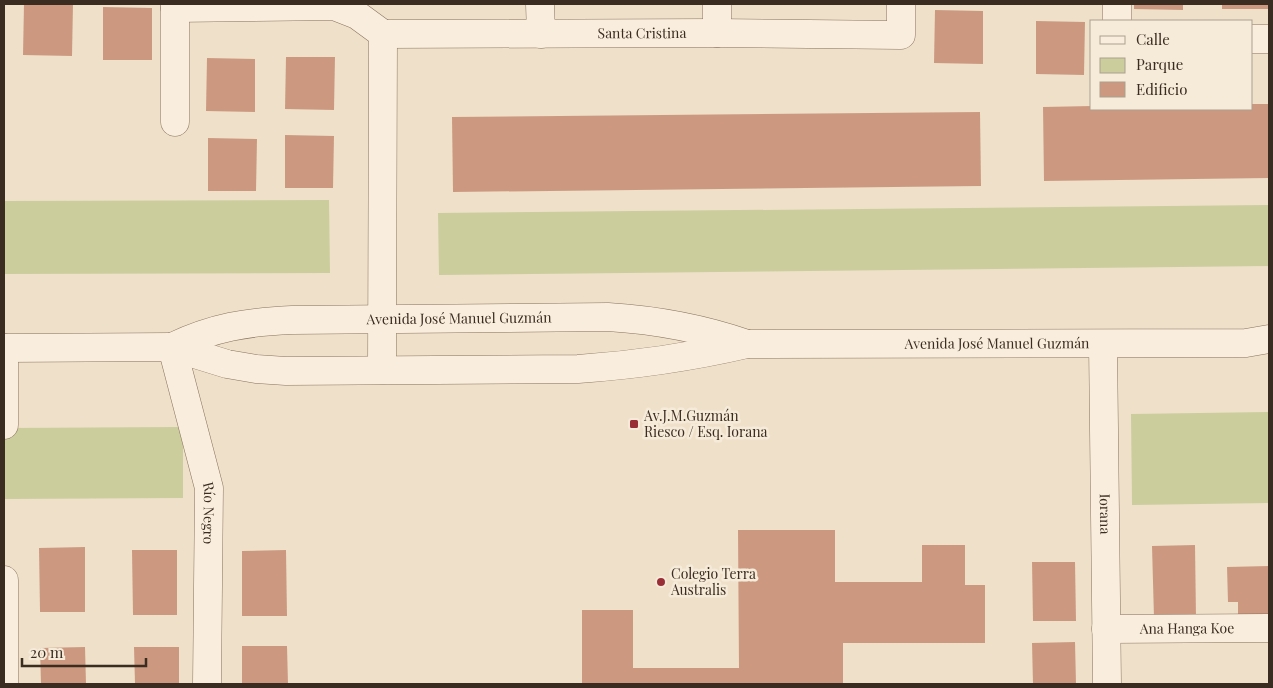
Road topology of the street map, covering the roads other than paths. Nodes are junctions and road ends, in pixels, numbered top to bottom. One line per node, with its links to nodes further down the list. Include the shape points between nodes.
1 (540, 4): 10 (street)
2 (717, 4): 8 (street)
3 (901, 4): 8 (street, Santa Cristina, via 901,35)
4 (1118, 4): 7 (street)
5 (175, 6): 6 (street, via 334,6); 13 (street)
6 (357, 9): 9 (street)
7 (1117, 20)
8 (717, 33): 10 (street, Santa Cristina)
9 (383, 34): 10 (street, Santa Cristina); 14 (street)
10 (541, 34)
11 (1253, 39): 12 (street)
12 (1269, 39)
13 (175, 122)
14 (382, 319): 16 (street, Avenida José Manuel Guzmán, via 635,318 680,325); 18 (street, Avenida José Manuel Guzmán, via 254,322 196,336); 20 (street)
15 (1262, 343): 17 (street, Avenida José Manuel Guzmán)
16 (747, 344): 17 (street, Avenida José Manuel Guzmán); 20 (street, Avenida José Manuel Guzmán, via 624,366)
17 (1103, 344): 24 (street, Iorana)
18 (172, 346): 19 (street, Avenida José Manuel Guzmán); 20 (street, Avenida José Manuel Guzmán, via 227,364 256,369); 26 (street, Río Negro, via 209,488)
19 (4, 348): 21 (street)
20 (382, 370)
21 (4, 425)
22 (4, 580): 25 (street)
23 (1269, 628): 24 (street, Ana Hanga Koe)
24 (1106, 629): 27 (street, Iorana)
25 (4, 684)
26 (207, 684)
27 (1107, 684)

